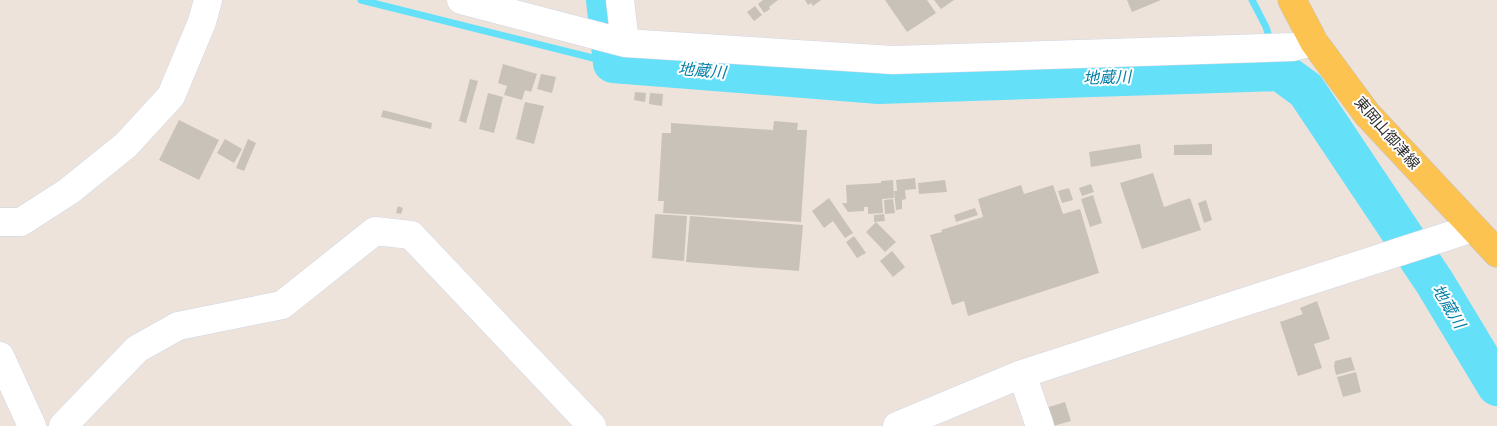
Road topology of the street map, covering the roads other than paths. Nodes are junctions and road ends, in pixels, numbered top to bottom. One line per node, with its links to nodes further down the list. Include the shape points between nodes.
1 (208, 0): 7 (street, via 171,96 126,146 69,191 21,222)
2 (461, 0): 5 (street)
3 (620, 0): 5 (street)
4 (1292, 0): 6 (main road, 東岡山御津線)
5 (625, 42): 6 (street, via 893,60 1293,47)
6 (1314, 42): 8 (main road, 東岡山御津線, via 1367,114)
7 (0, 222)
8 (1473, 228): 9 (main road, 東岡山御津線); 11 (street)
9 (1497, 253)
10 (0, 356): 12 (street)
11 (1022, 374): 15 (street); 16 (street)
12 (32, 426)
13 (62, 426): 14 (street, via 138,349 178,326 282,305 375,231 411,235)
14 (592, 426)
15 (897, 426)
16 (1040, 426)

